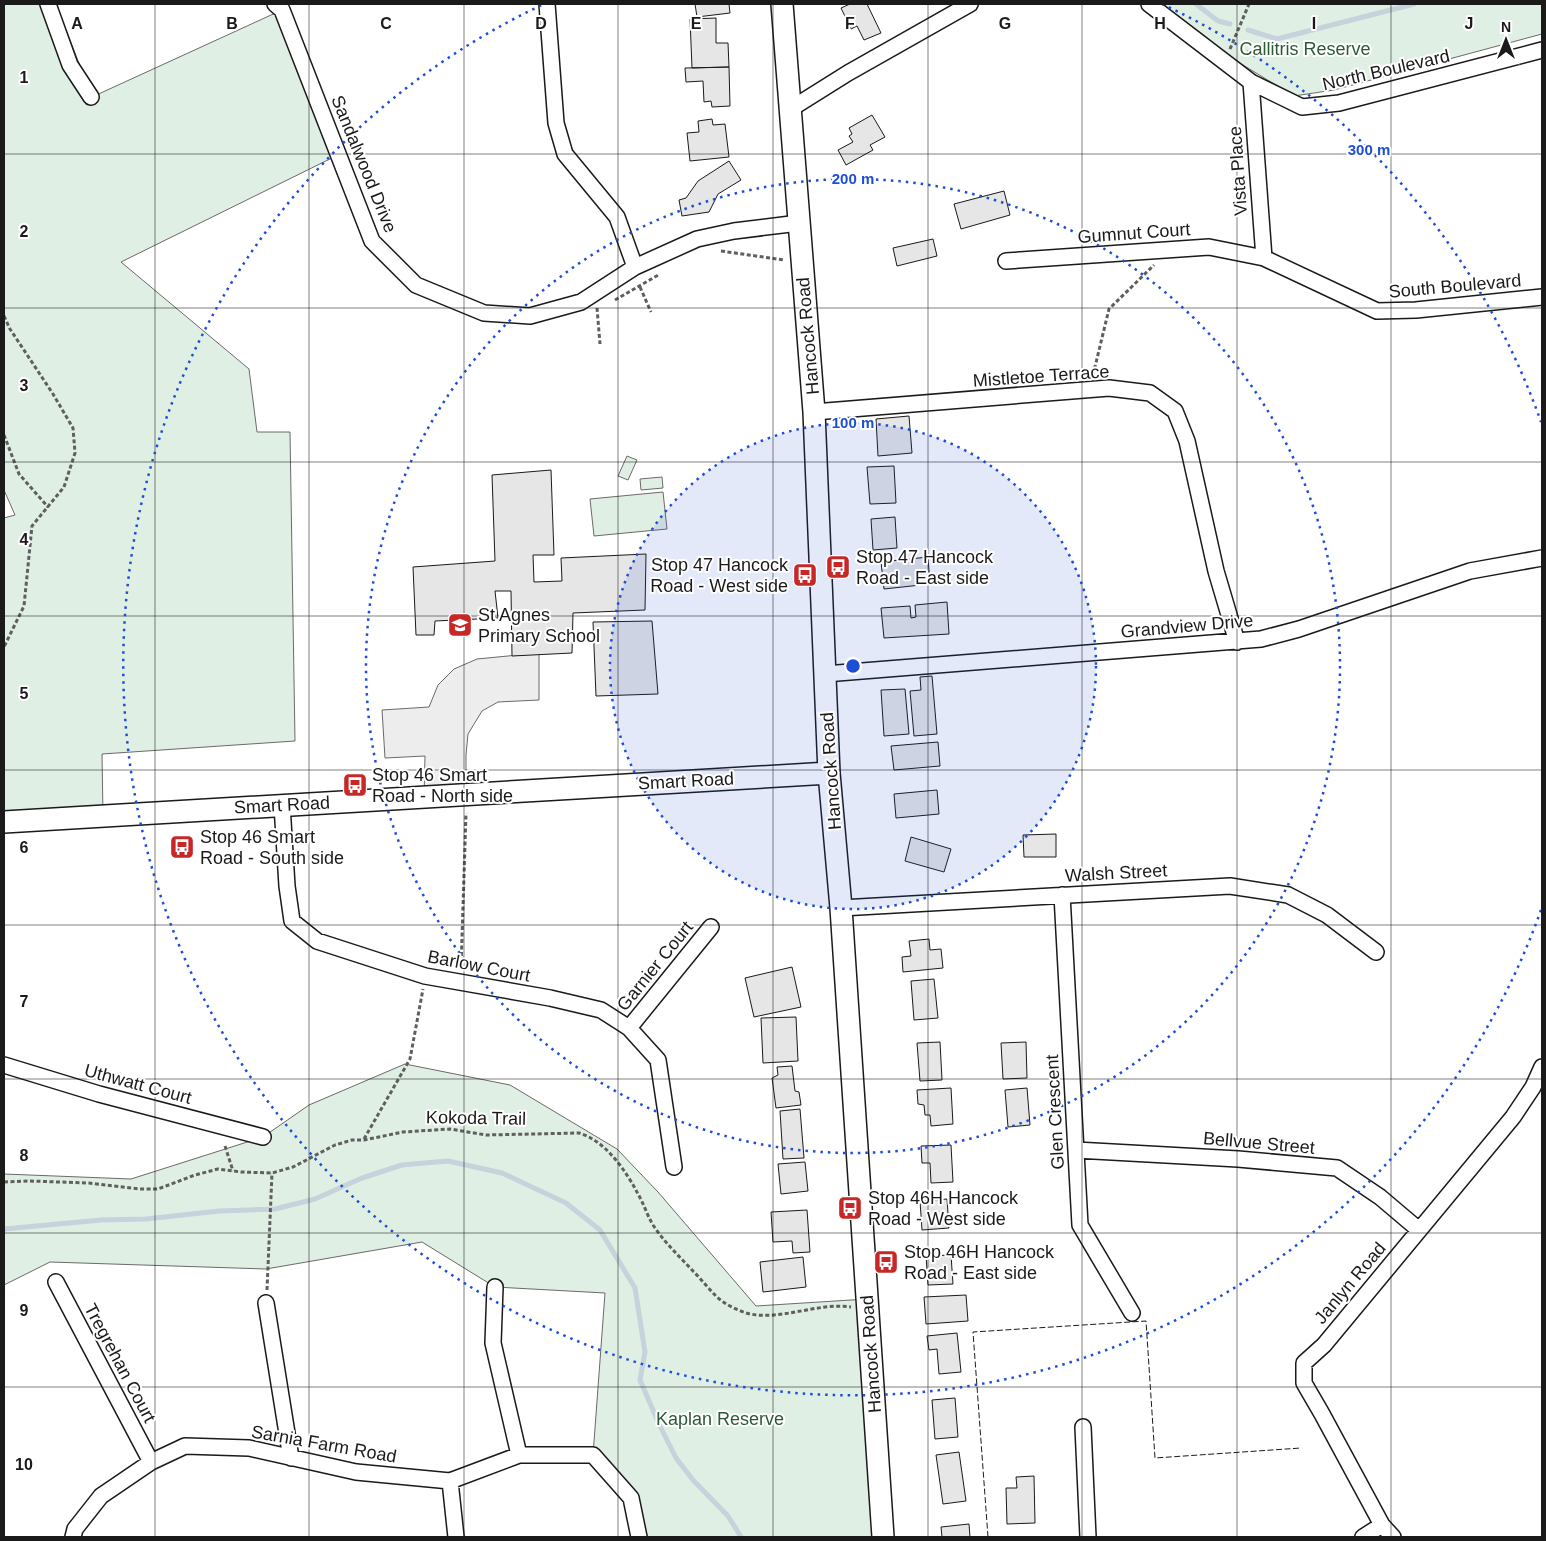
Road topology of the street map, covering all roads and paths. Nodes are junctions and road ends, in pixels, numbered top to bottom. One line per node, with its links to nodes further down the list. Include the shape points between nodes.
1 (48, 4): 11 (street, via 70,65)
2 (275, 4): 19 (street, Sandalwood Drive, via 282,10 372,241 416,285 484,313 530,316 581,302)
3 (547, 4): 19 (street, via 556,123 565,154 617,217)
4 (782, 4): 12 (main road, Hancock Road)
5 (970, 4): 12 (street)
6 (1149, 4): 9 (street, North Boulevard)
7 (1249, 4): 9 (path)
8 (1542, 50): 10 (street, North Boulevard, via 1339,103 1302,107)
9 (1225, 62): 10 (street, North Boulevard)
10 (1250, 82): 16 (street, Vista Place)
11 (92, 97)
12 (790, 110): 13 (main road, Hancock Road)
13 (799, 223): 18 (main road, Hancock Road); 19 (street, Sandalwood Drive, via 697,239)
14 (1171, 250): 16 (street, Gumnut Court, via 1209,247); 17 (street, Gumnut Court); 28 (path, via 1108,308)
15 (713, 252): 18 (path)
16 (1264, 258): 22 (street, South Boulevard, via 1377,311)
17 (1006, 261)
18 (802, 262): 29 (main road, Hancock Road)
19 (635, 267)
20 (664, 272): 21 (path)
21 (640, 287): 23 (path); 25 (path)
22 (1542, 297)
23 (611, 303)
24 (604, 307): 27 (path, via 597,310)
25 (651, 312)
26 (4, 316): 31 (path, via 73,428 74,453 64,487)
27 (600, 344)
28 (1090, 389): 29 (street, Mistletoe Terrace); 33 (street, Mistletoe Terrace, via 1150,393 1175,410 1187,441 1216,571)
29 (814, 412): 35 (main road, Hancock Road)
30 (4, 435): 31 (path, via 19,474)
31 (48, 507): 34 (path, via 32,526 24,606)
32 (1542, 558): 33 (street, Grandview Drive, via 1470,571 1299,629)
33 (1236, 642): 35 (street, Grandview Drive)
34 (4, 647)
35 (825, 674): 36 (main road, Hancock Road)
36 (829, 773): 37 (main road, Smart Road); 41 (main road, Hancock Road)
37 (282, 805): 39 (main road, Smart Road); 44 (street, Barlow Court, via 292,921 317,941)
38 (466, 812): 45 (path)
39 (4, 822)
40 (1062, 895): 41 (street, Walsh Street); 43 (street, Walsh Street, via 1230,886 1288,896 1327,915); 52 (street, Glen Crescent)
41 (841, 908): 62 (main road, Hancock Road)
42 (711, 927): 46 (street, Garnier Court)
43 (1376, 952)
44 (426, 976): 45 (street, Barlow Court); 50 (path, via 410,1059)
45 (461, 982): 46 (street, Barlow Court, via 600,1010)
46 (629, 1028): 53 (street, Barlow Court, via 658,1060)
47 (4, 1065): 49 (street, Uthwatt Court, via 99,1094)
48 (1540, 1080): 57 (street, Janlyn Road)
49 (264, 1137)
50 (364, 1140): 55 (path, Kokoda Trail, via 335,1145 293,1167); 62 (path, Kokoda Trail, via 403,1132 450,1129 486,1135 560,1132 588,1135 624,1170 653,1225 671,1248 730,1306 762,1315 843,1305 856,1307)
51 (224, 1146): 54 (path)
52 (1076, 1150): 57 (street, Bellvue Street, via 1337,1168 1380,1197); 61 (street, Glen Crescent, via 1080,1225)
53 (674, 1167)
54 (233, 1171): 55 (path, Kokoda Trail); 56 (path, Kokoda Trail, via 218,1169 158,1189 89,1183)
55 (272, 1173): 60 (path)
56 (4, 1182)
57 (1419, 1230): 68 (street, Janlyn Road, via 1324,1345 1304,1363 1304,1383)
58 (56, 1282): 66 (street, Tregrehan Court)
59 (495, 1286): 64 (street, via 493,1344)
60 (266, 1303): 65 (street)
61 (1132, 1313)
62 (868, 1321): 72 (main road, Hancock Road)
63 (1083, 1427): 73 (street)
64 (519, 1455): 67 (street, Sarnia Farm Road); 71 (street, Sarnia Farm Road, via 593,1455 631,1498)
65 (292, 1458): 66 (street, Sarnia Farm Road, via 249,1448 185,1446); 67 (street, Sarnia Farm Road, via 356,1472)
66 (151, 1462): 69 (street, Sarnia Farm Road, via 101,1496 75,1529)
67 (450, 1481): 70 (street)
68 (1382, 1525): 74 (street); 75 (street, Janlyn Road)
69 (73, 1537)
70 (456, 1537)
71 (639, 1537)
72 (883, 1537)
73 (1088, 1537)
74 (1363, 1537)
75 (1393, 1537)

